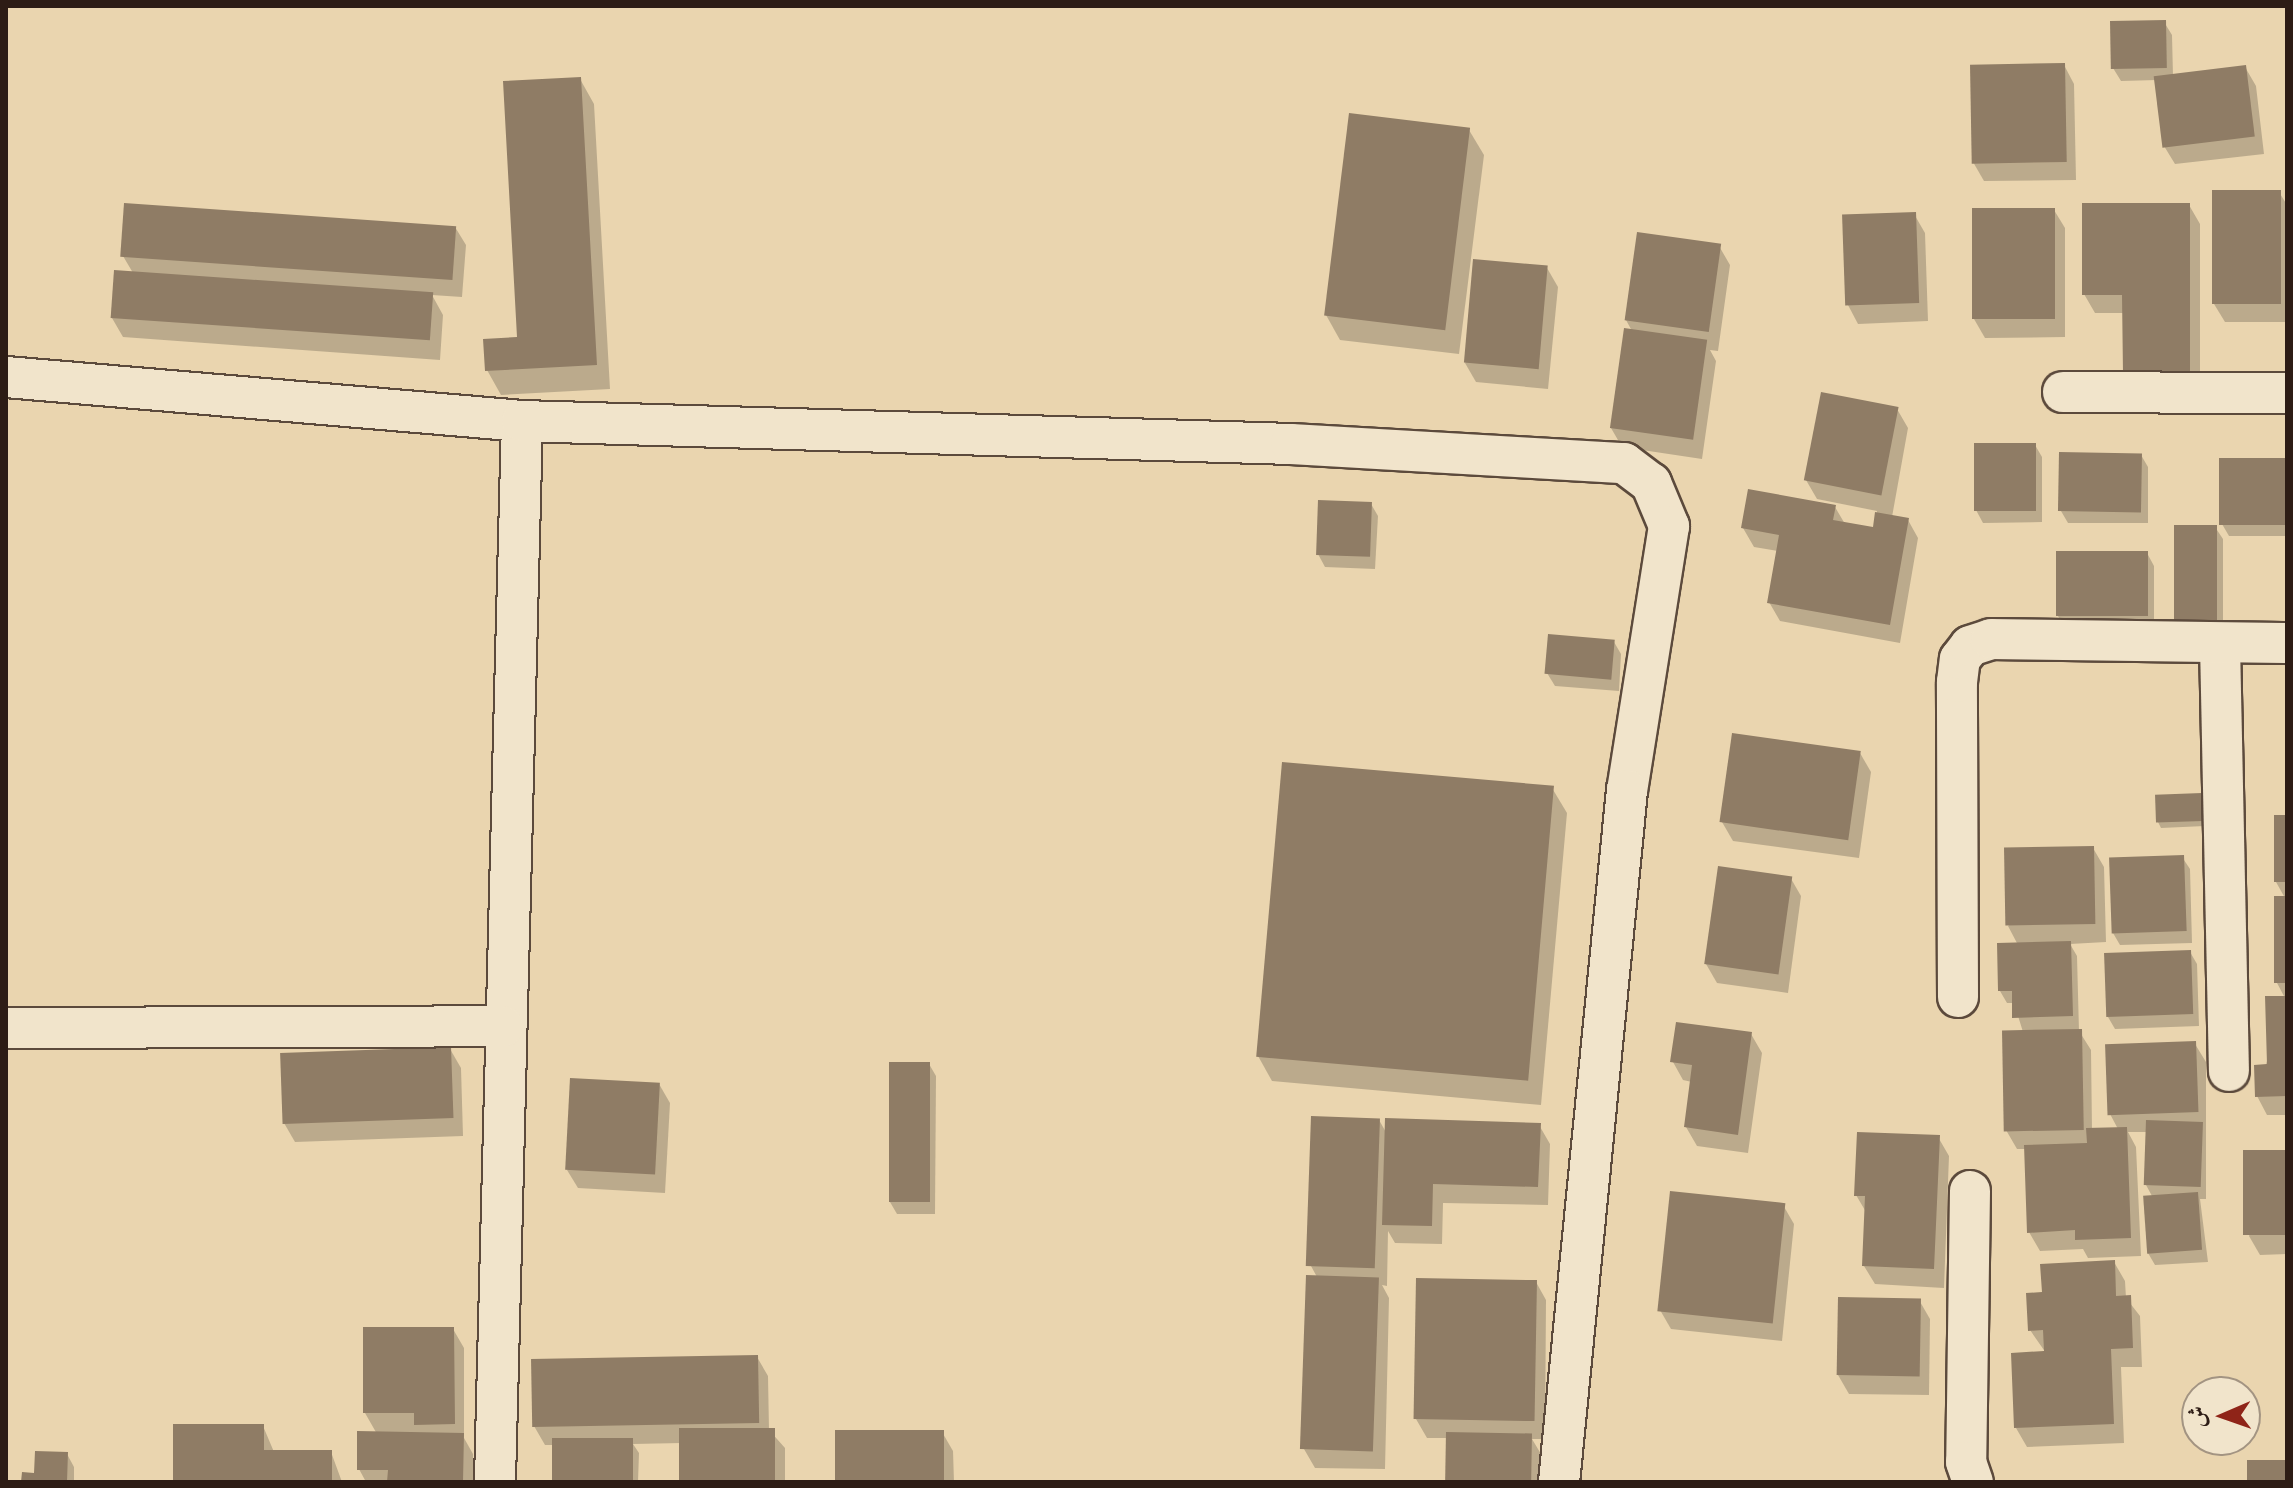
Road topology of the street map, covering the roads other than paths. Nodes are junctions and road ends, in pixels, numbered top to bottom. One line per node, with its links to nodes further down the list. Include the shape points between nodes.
1 (6, 377): 4 (street)
2 (2063, 392): 3 (street)
3 (2287, 393)
4 (522, 421): 8 (street); 13 (street, via 1307,444 1624,463 1651,483 1669,526 1627,790)
5 (2287, 643): 6 (street)
6 (2220, 644): 7 (street, via 1991,639 1965,653 1957,682); 10 (street)
7 (1958, 997)
8 (503, 1026): 9 (street); 12 (street)
9 (6, 1028)
10 (2229, 1071)
11 (1970, 1191): 14 (street, via 1966,1462)
12 (495, 1482)
13 (1559, 1482)
14 (1973, 1482)

